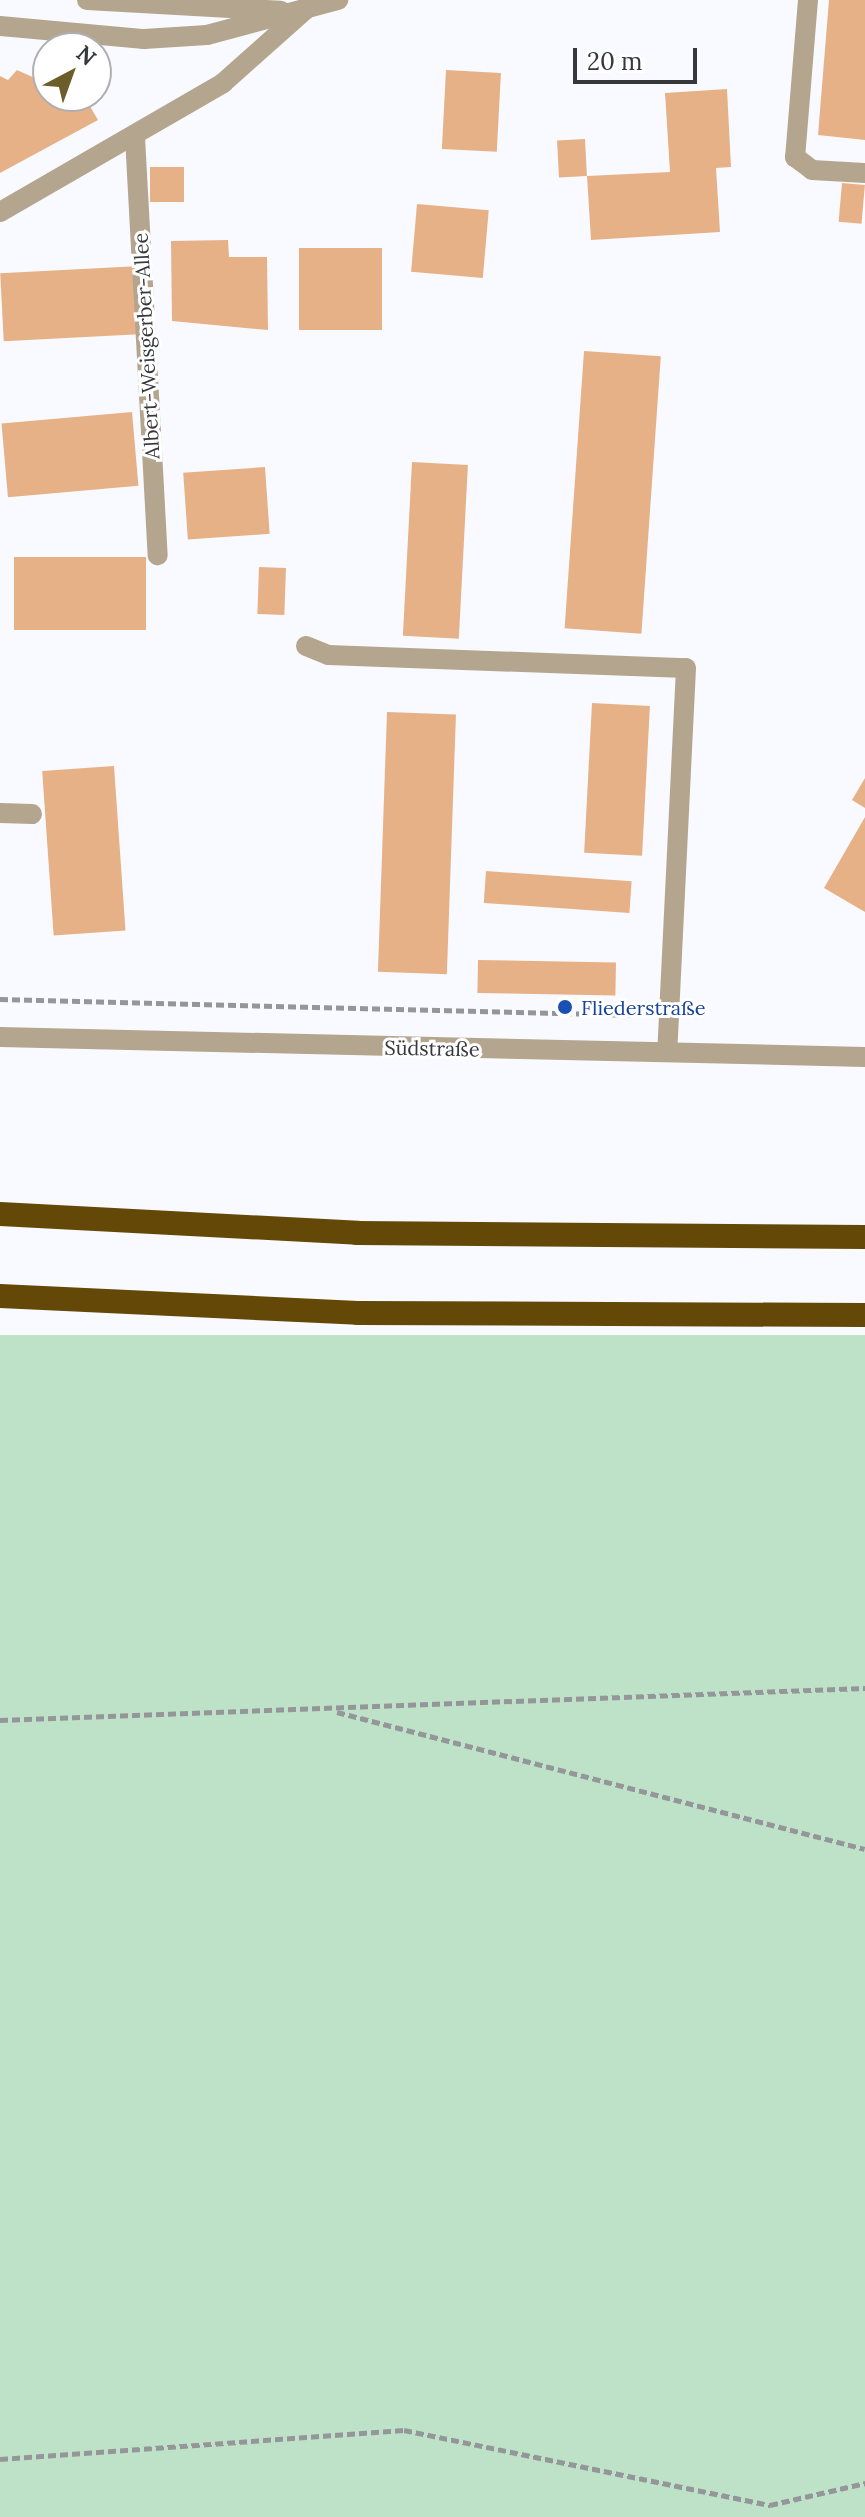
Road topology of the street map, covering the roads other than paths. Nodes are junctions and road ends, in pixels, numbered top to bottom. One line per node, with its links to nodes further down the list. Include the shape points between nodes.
1 (87, 0): 4 (street)
2 (338, 0): 4 (street)
3 (808, 0): 7 (street, via 795,157 812,170)
4 (300, 10): 5 (street, via 232,31 144,39); 6 (street, via 223,83)
5 (0, 26)
6 (135, 137): 8 (street); 9 (street, Albert-Weisgerber-Allee)
7 (865, 173)
8 (0, 212)
9 (158, 555)
10 (306, 646): 14 (street, via 328,655 686,668)
11 (0, 813): 12 (street)
12 (32, 814)
13 (0, 1037): 14 (street, Südstraße)
14 (667, 1052): 15 (street, Südstraße)
15 (865, 1057)
16 (0, 1214): 17 (highway, via 357,1233)
17 (865, 1237)
18 (0, 1296): 19 (highway, via 358,1313)
19 (865, 1315)

